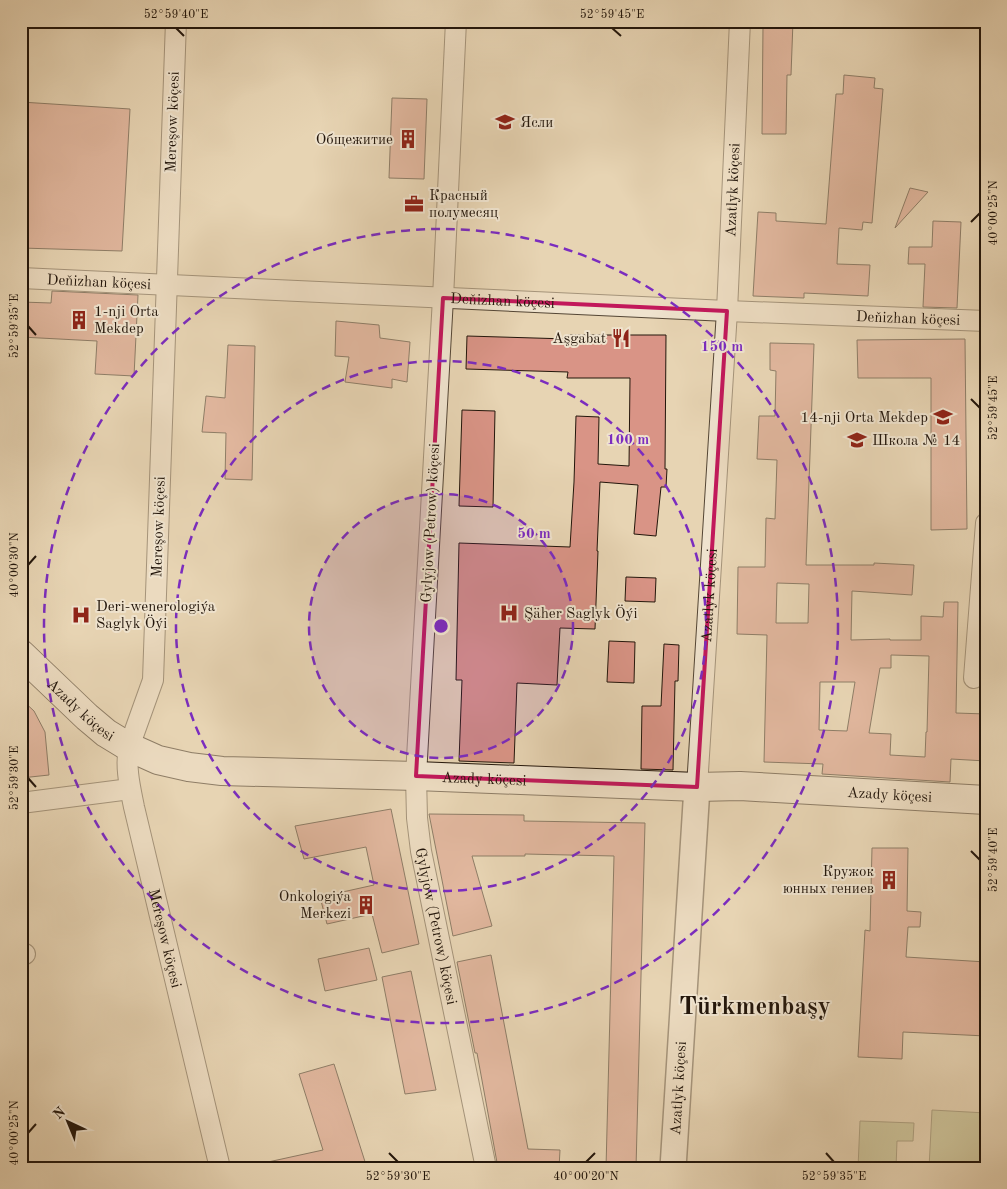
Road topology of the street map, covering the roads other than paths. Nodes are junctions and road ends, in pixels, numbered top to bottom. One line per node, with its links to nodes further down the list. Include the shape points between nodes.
1 (176, 21): 5 (street, Mereşow köçesi)
2 (456, 21): 6 (street, Gylyjow (Petrow) köçesi)
3 (740, 21): 7 (street, Azatlyk köçesi)
4 (21, 278): 5 (street, Deňizhan köçesi)
5 (167, 285): 6 (street, Deňizhan köçesi); 12 (street, Mereşow köçesi, via 153,680)
6 (443, 298): 7 (street, Deňizhan köçesi); 13 (street, Gylyjow (Petrow) köçesi)
7 (727, 311): 8 (street, Deňizhan köçesi); 14 (street, Azatlyk köçesi)
8 (986, 321)
9 (986, 523): 11 (street)
10 (21, 654): 12 (main road, Azady köçesi, via 86,716)
11 (974, 678)
12 (129, 748): 13 (main road, Azady köçesi, via 158,760 222,771); 15 (street, Mereşow köçesi)
13 (416, 776): 14 (main road, Azady köçesi); 19 (street, Gylyjow (Petrow) köçesi, via 421,851)
14 (697, 787): 16 (main road, Azady köçesi, via 740,786); 20 (street, Azatlyk köçesi)
15 (130, 789): 17 (street); 18 (street, Mereşow köçesi)
16 (986, 800)
17 (21, 803)
18 (220, 1168)
19 (486, 1168)
20 (673, 1168)

